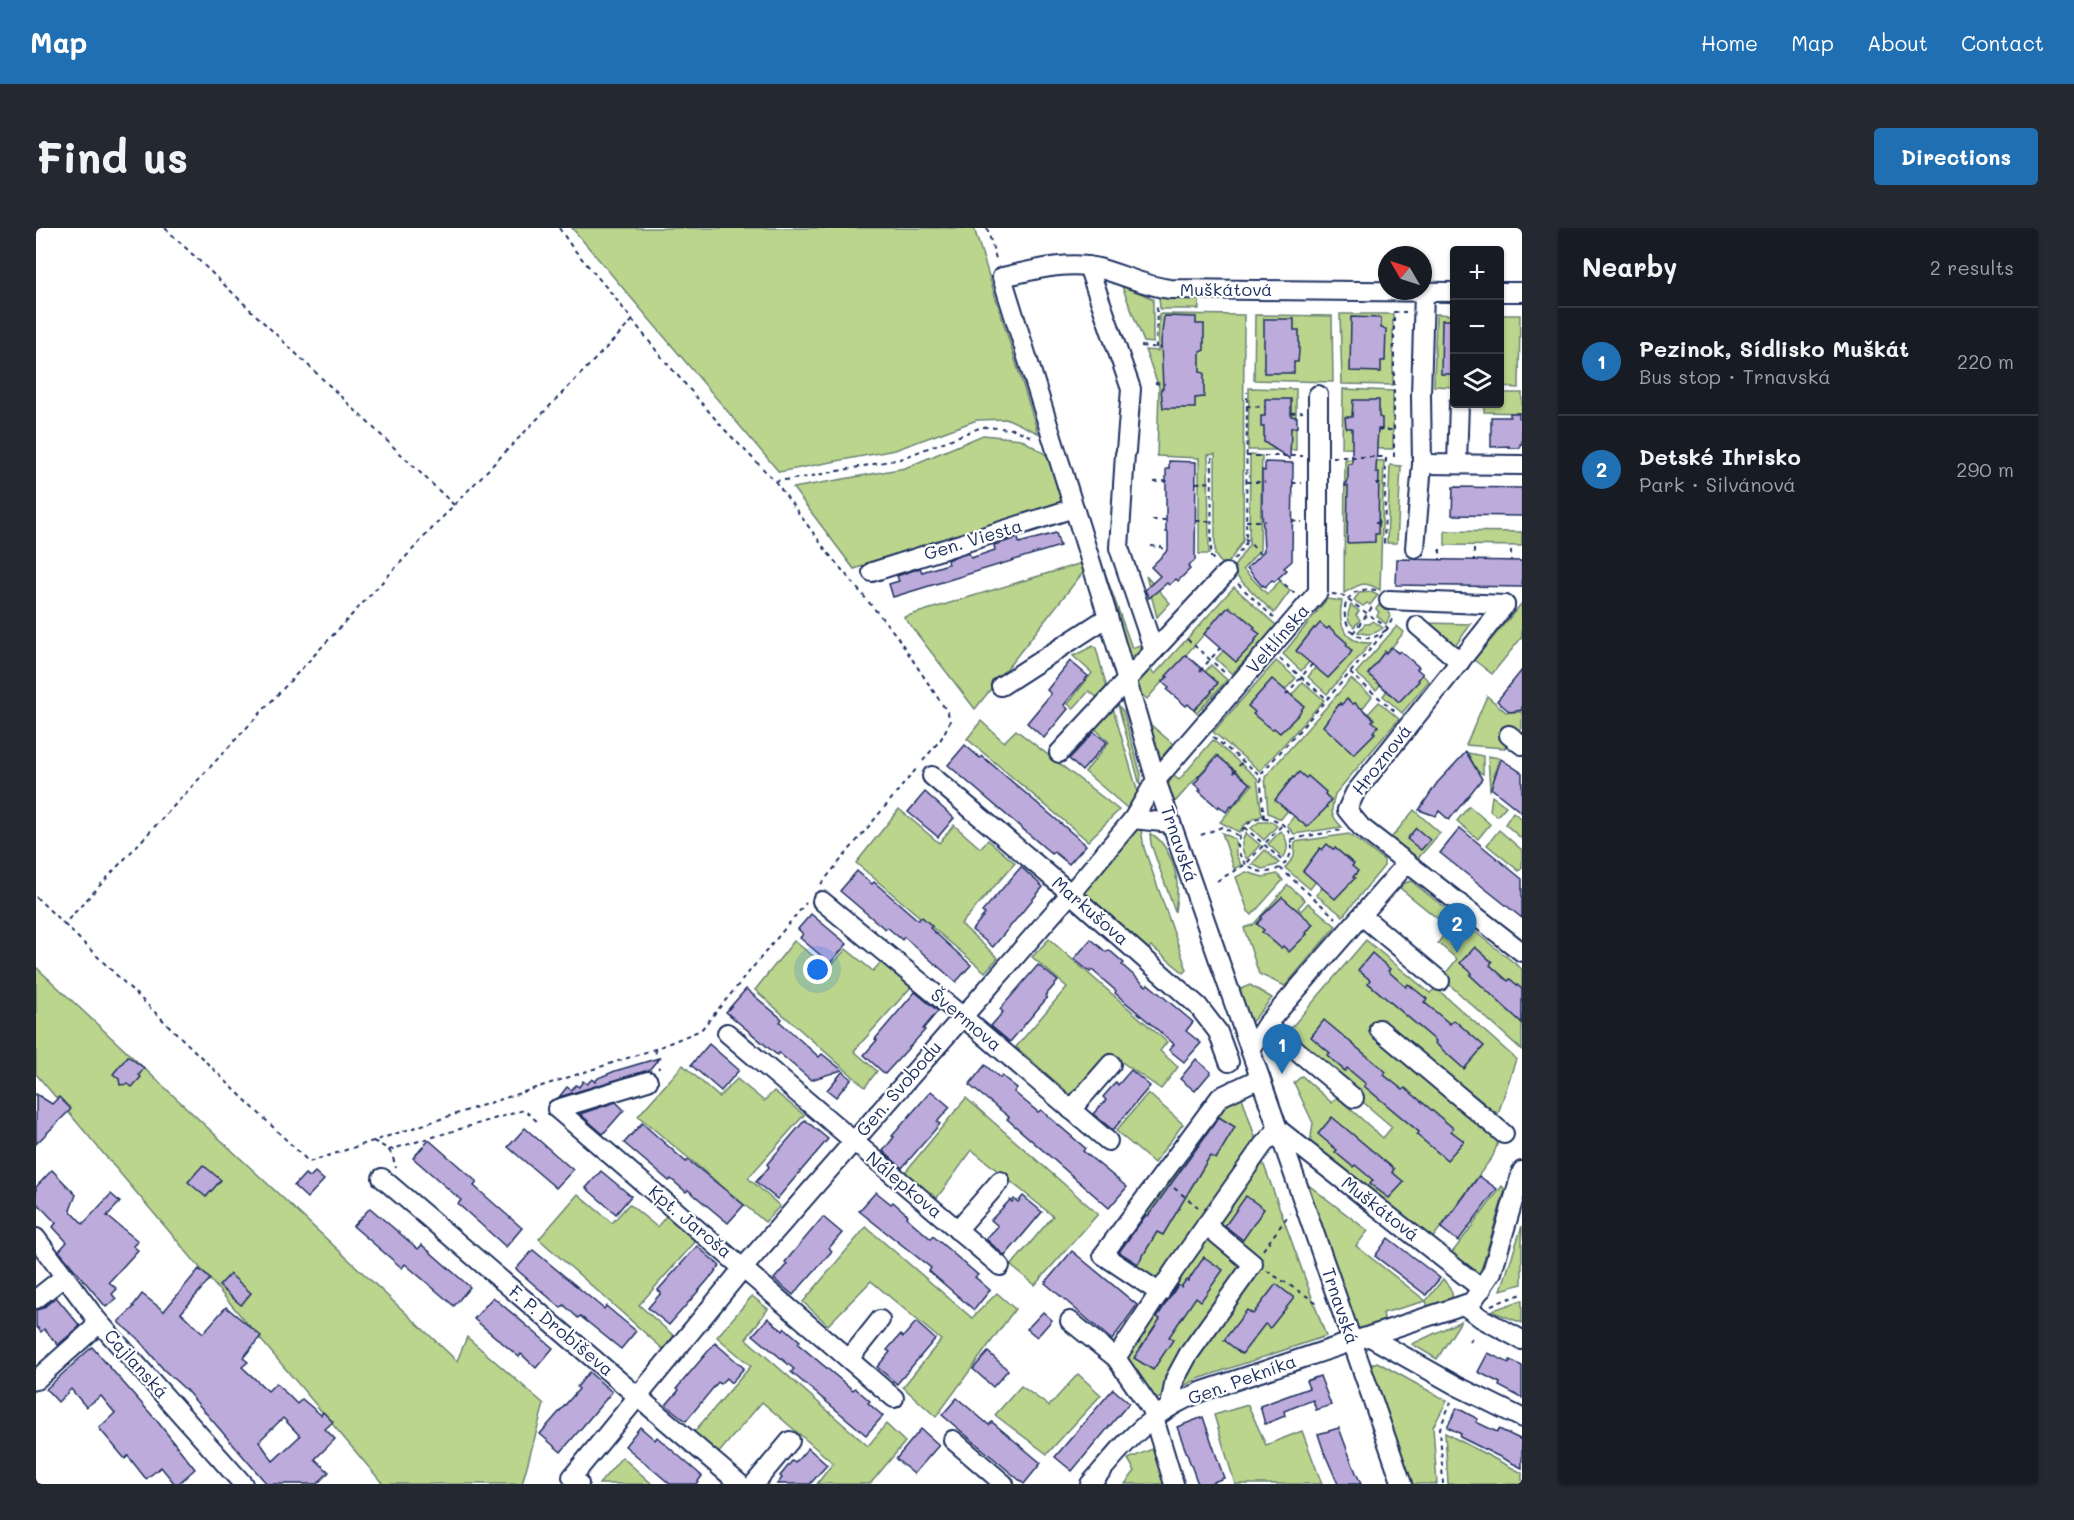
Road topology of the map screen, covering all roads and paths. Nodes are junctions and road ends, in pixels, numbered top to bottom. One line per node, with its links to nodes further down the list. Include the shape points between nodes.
1 (165, 228): 51 (path)
2 (558, 228): 16 (path)
3 (987, 228): 4 (path)
4 (994, 252): 5 (path); 7 (path)
5 (990, 254)
6 (1088, 266): 7 (street, Muškátová); 8 (street, Muškátová, via 1154,288); 89 (street, via 1131,389 1119,548)
7 (1002, 277): 31 (street, Trnavská)
8 (1378, 291)
9 (1432, 292): 10 (street, Muškátová)
10 (1450, 292)
11 (1504, 292): 12 (street)
12 (1522, 292)
13 (1424, 300): 38 (street)
14 (1157, 312): 18 (path)
15 (1414, 312): 30 (path, via 1394,312)
16 (633, 320): 40 (path, via 724,429); 51 (path)
17 (1141, 346): 18 (path)
18 (1156, 348): 19 (path)
19 (1161, 348)
20 (1155, 383): 21 (path)
21 (1165, 384)
22 (1246, 392): 24 (path)
23 (1318, 395): 85 (street, Veltlínska, via 1318,592)
24 (1246, 406): 25 (path); 32 (path)
25 (1265, 407)
26 (1459, 408): 37 (street)
27 (1308, 412): 28 (path)
28 (1291, 413)
29 (1378, 430): 30 (path)
30 (1395, 430): 36 (path)
31 (1055, 449): 40 (path, via 1014,429 982,427 900,459); 52 (street, Trnavská)
32 (1246, 456): 33 (path); 44 (path)
33 (1308, 456)
34 (1327, 456): 50 (path, via 1386,456)
35 (1212, 457): 43 (path)
36 (1394, 457)
37 (1457, 463): 38 (street); 39 (street)
38 (1422, 464): 66 (street)
39 (1522, 465)
40 (775, 481): 125 (path, via 896,635 948,713 950,722 941,739)
41 (1168, 481): 42 (path)
42 (1154, 482)
43 (1212, 482): 46 (path); 56 (path)
44 (1246, 482): 45 (path); 57 (path)
45 (1265, 482)
46 (1196, 483)
47 (1293, 483): 48 (path)
48 (1308, 484)
49 (1376, 484): 50 (path)
50 (1385, 484): 62 (path)
51 (454, 506): 128 (path)
52 (1074, 508): 75 (street, Gen. Viesta); 81 (street, Trnavská)
53 (1152, 520): 54 (path)
54 (1168, 520)
55 (1196, 521): 56 (path)
56 (1211, 521): 76 (path, via 1211,557)
57 (1246, 521): 58 (path); 63 (path)
58 (1264, 521)
59 (1292, 521): 60 (path)
60 (1308, 522)
61 (1375, 523): 62 (path)
62 (1384, 523): 65 (path)
63 (1245, 538): 71 (path); 76 (path)
64 (1151, 546): 70 (path)
65 (1384, 547)
66 (1415, 548)
67 (1440, 549): 72 (path)
68 (1474, 549): 73 (path)
69 (1511, 550): 74 (path)
70 (1166, 551)
71 (1260, 554)
72 (1440, 560)
73 (1474, 560)
74 (1511, 560)
75 (872, 572)
76 (1226, 573): 83 (street); 85 (path)
77 (1278, 578): 78 (path)
78 (1300, 598)
79 (1383, 600): 80 (path); 92 (street, Hroznová, via 1505,605)
80 (1368, 614): 84 (path); 86 (path); 86 (path, via 1348,600 1345,621)
81 (1108, 616): 96 (street, Trnavská); 98 (street)
82 (1418, 626): 92 (street)
83 (1175, 628): 89 (street); 90 (path)
84 (1388, 628): 86 (path, via 1376,637); 94 (path)
85 (1286, 629): 88 (street, Veltlínska)
86 (1353, 633)
87 (1222, 646): 90 (path)
88 (1269, 649): 95 (path); 97 (street, Veltlínska)
89 (1154, 651): 96 (street)
90 (1211, 660): 93 (path); 97 (path)
91 (1314, 662): 95 (path)
92 (1460, 662): 101 (street, Hroznová)
93 (1200, 671)
94 (1350, 673): 100 (path); 101 (path)
95 (1301, 677): 99 (path); 100 (path)
96 (1127, 680): 103 (street); 108 (street, Trnavská)
97 (1238, 685): 102 (street, Veltlínska)
98 (1001, 686)
99 (1286, 695)
100 (1327, 699): 106 (path)
101 (1410, 724): 114 (street, Hroznová, via 1355,793 1347,810)
102 (1202, 727): 104 (path); 108 (street, Veltlínska)
103 (1059, 753)
104 (1243, 761): 105 (path); 106 (path)
105 (1233, 773)
106 (1260, 775): 109 (path)
107 (932, 776): 124 (street, Markušova)
108 (1156, 780): 110 (street, Gen. Svobodu); 111 (street, Trnavská)
109 (1264, 818): 112 (path); 113 (path)
110 (1133, 819): 111 (street); 124 (street, Gen. Svobodu)
111 (1171, 823): 135 (street, Trnavská)
112 (1283, 824): 117 (path); 118 (path)
113 (1244, 827): 116 (path); 118 (path)
114 (1361, 827): 117 (path); 120 (street, Hroznová)
115 (1202, 835): 116 (path, via 1221,827)
116 (1239, 837): 121 (path, via 1239,851)
117 (1292, 839): 119 (path)
118 (1265, 844): 119 (path); 121 (path)
119 (1285, 863): 122 (path)
120 (1407, 863): 127 (street); 129 (street, Hroznová)
121 (1246, 864): 122 (path, via 1263,872); 123 (path)
122 (1280, 867): 127 (path)
123 (1217, 881)
124 (1071, 893): 131 (street, Gen. Svobodu); 136 (street, Markušova, via 1198,1006 1218,1032)
125 (817, 896): 131 (street, Švermova); 145 (path, via 701,1030 655,1049)
126 (36, 897): 128 (path)
127 (1356, 923): 130 (street); 132 (street)
128 (64, 924): 145 (path, via 309,1162)
129 (1522, 952)
130 (1440, 981)
131 (963, 1017): 141 (street, Švermova); 147 (street, Gen. Svobodu)
132 (1266, 1025): 135 (street); 140 (street)
133 (1379, 1029): 144 (street)
134 (727, 1033): 147 (street, Nálepkova)
135 (1250, 1049): 138 (street, Trnavská)
136 (1229, 1062)
137 (1111, 1064): 141 (street)
138 (1260, 1078): 143 (street, Trnavská); 151 (street, via 1220,1097)
139 (648, 1081): 159 (street, Kpt. Jaroša, via 557,1109)
140 (1354, 1098)
141 (1071, 1110): 146 (street, Švermova)
142 (538, 1122): 148 (path, via 524,1110)
143 (1278, 1129): 154 (street); 163 (street, Muškátová); 172 (street, Trnavská)
144 (1504, 1134)
145 (373, 1141): 148 (path)
146 (1108, 1141)
147 (853, 1142): 155 (street, Nálepkova); 159 (street, Gen. Svobodu)
148 (389, 1150): 150 (path, via 393,1155)
149 (1522, 1171): 163 (street)
150 (390, 1174): 176 (street, F. P. Drobiševa)
151 (1160, 1177): 154 (path); 161 (street, via 1102,1255)
152 (1000, 1181): 155 (street)
153 (1290, 1213): 157 (path)
154 (1209, 1221): 157 (street); 161 (street)
155 (957, 1230): 158 (street, Nálepkova)
156 (36, 1238): 160 (street, Cajlanská)
157 (1253, 1263): 165 (path, via 1316,1302); 179 (street, via 1188,1355)
158 (1000, 1266)
159 (744, 1268): 174 (street, Kpt. Jaroša); 176 (street, Gen. Svobodu)
160 (65, 1276): 164 (street); 167 (street, Cajlanská)
161 (1160, 1293): 173 (street)
162 (1522, 1294): 163 (path)
163 (1486, 1297): 166 (street)
164 (36, 1299)
165 (1321, 1300)
166 (1465, 1306): 170 (street); 171 (street)
167 (98, 1320): 175 (street); 183 (street, Cajlanská)
168 (880, 1320): 174 (street)
169 (1070, 1321): 173 (street)
170 (1370, 1337): 172 (street); 180 (street)
171 (1522, 1340)
172 (1352, 1341): 179 (street, Gen. Pekníka, via 1203,1391); 190 (street, Trnavská)
173 (1116, 1358): 179 (street)
174 (849, 1359): 177 (street, Kpt. Jaroša)
175 (36, 1380)
176 (638, 1396): 184 (street, Gen. Svobodu, via 572,1477); 185 (street, F. P. Drobiševa)
177 (894, 1398)
178 (1453, 1398): 191 (path, via 1440,1428)
179 (1163, 1412): 188 (street, Gen. Pekníka, via 1123,1446); 189 (street)
180 (1522, 1418)
181 (953, 1440): 187 (street)
182 (790, 1441): 186 (street)
183 (243, 1484)
184 (579, 1484)
185 (740, 1484)
186 (754, 1484)
187 (1004, 1484)
188 (1090, 1484)
189 (1174, 1484)
190 (1402, 1484)
191 (1443, 1484)

